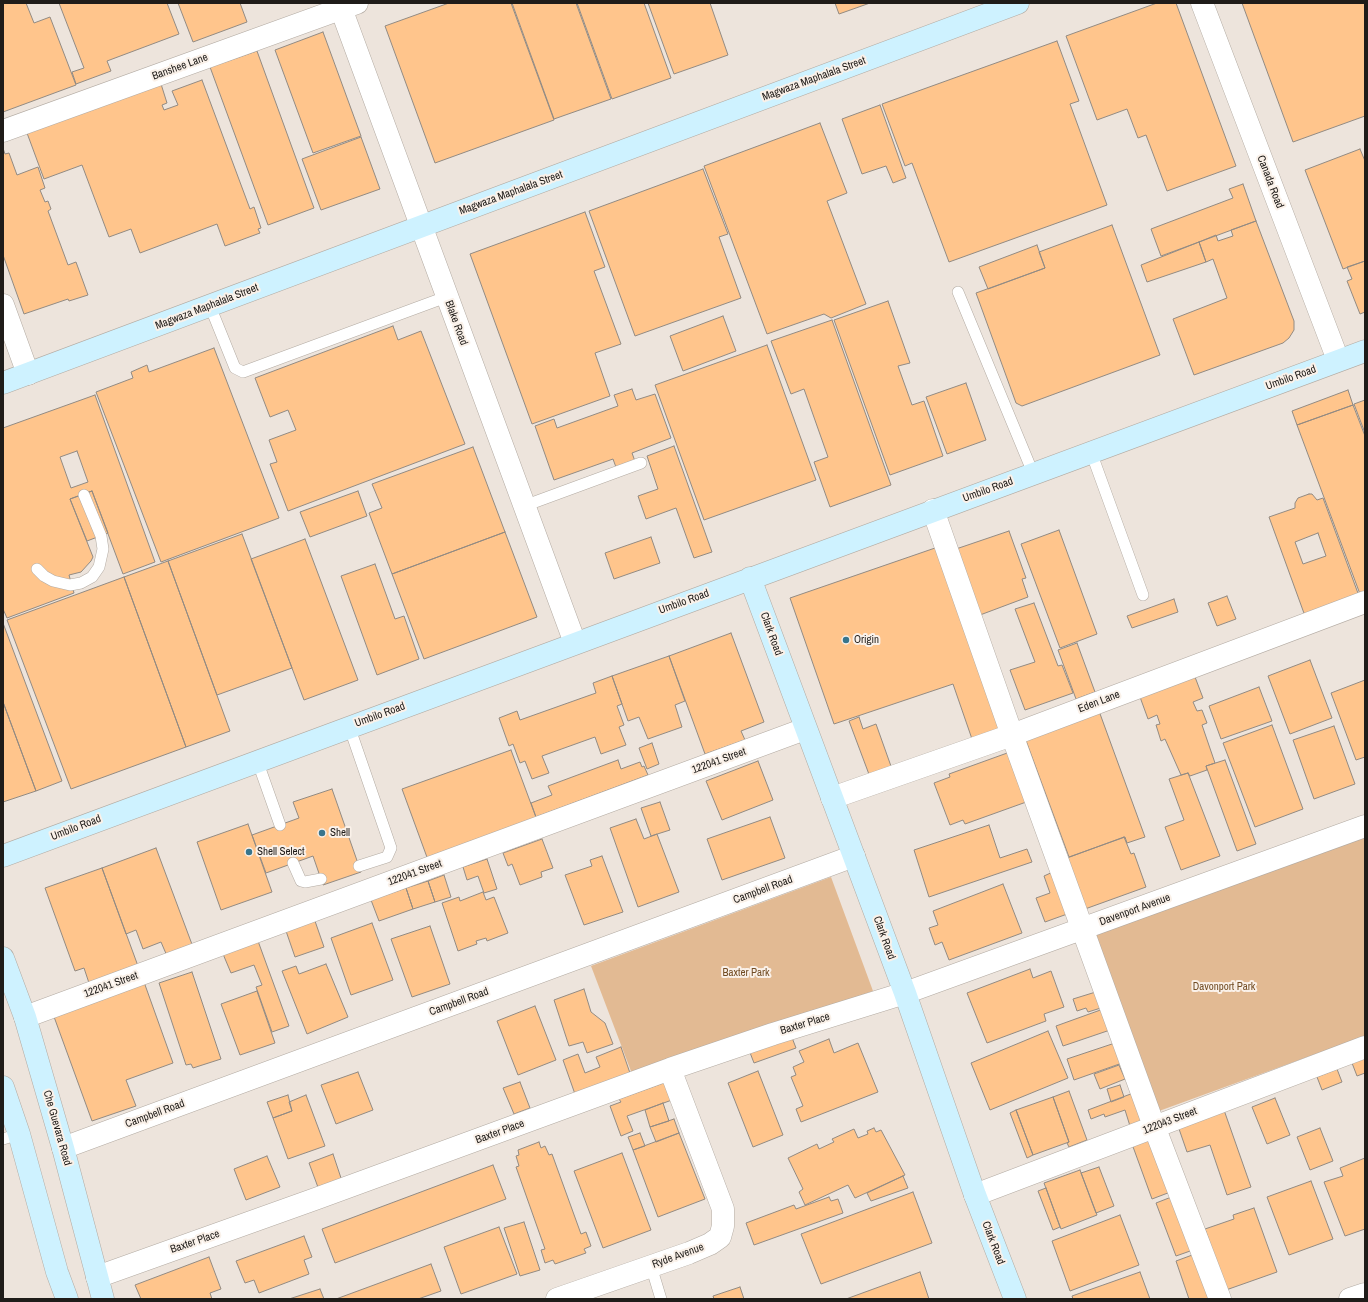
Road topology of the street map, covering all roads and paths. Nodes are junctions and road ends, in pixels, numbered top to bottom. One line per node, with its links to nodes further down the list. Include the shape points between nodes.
1 (1018, 3): 5 (street, Magwaza Maphalala Street)
2 (1202, 3): 11 (street, Canada Road)
3 (346, 5): 4 (street, Banshee Lane); 5 (street, Blake Road)
4 (3, 131)
5 (420, 227): 7 (street, Blake Road); 9 (street, Magwaza Maphalala Street)
6 (958, 292): 16 (lane)
7 (446, 297): 9 (lane, via 243,372 235,368); 18 (street, Blake Road)
8 (3, 305): 12 (street)
9 (210, 306): 12 (street, Magwaza Maphalala Street)
10 (1365, 351): 11 (street, Umbilo Road)
11 (1338, 360): 14 (street, Umbilo Road)
12 (28, 374): 13 (street, Magwaza Maphalala Street)
13 (3, 383)
14 (1091, 452): 16 (street, Umbilo Road); 22 (lane)
15 (641, 463): 18 (lane)
16 (1033, 473): 19 (street, Umbilo Road)
17 (84, 495): 20 (lane, via 103,549 99,567 92,576 81,583 70,585 53,581)
18 (524, 506): 24 (street, Blake Road)
19 (933, 510): 21 (street, Umbilo Road); 27 (street)
20 (37, 569)
21 (750, 578): 24 (street, Umbilo Road); 26 (street, Clark Road)
22 (1143, 595)
23 (1365, 602): 27 (street, Eden Lane)
24 (575, 643): 25 (street, Umbilo Road)
25 (349, 726): 28 (street, Umbilo Road); 35 (lane, via 391,848 387,856)
26 (806, 729): 29 (street, Clark Road); 40 (street, 122041 Street)
27 (1012, 734): 29 (street, Eden Lane); 37 (street)
28 (258, 760): 30 (lane); 32 (street, Umbilo Road)
29 (832, 798): 33 (street, Clark Road)
30 (280, 825)
31 (1365, 826): 37 (street, Davenport Avenue)
32 (3, 856)
33 (854, 856): 39 (street, Clark Road); 46 (street, Campbell Road)
34 (293, 863): 36 (lane, via 301,881)
35 (359, 866)
36 (321, 878)
37 (1083, 929): 39 (street, Davenport Avenue); 44 (street)
38 (3, 958): 40 (street, Che Guevara Road)
39 (905, 993): 42 (street, Baxter Place); 47 (street, Clark Road)
40 (24, 1017): 46 (street, Che Guevara Road)
41 (1365, 1047): 44 (street, 122043 Street)
42 (670, 1069): 48 (street, Ryde Avenue, via 723,1209 724,1226 720,1237 710,1244); 49 (street, Baxter Place)
43 (3, 1087): 45 (street)
44 (1154, 1126): 47 (street, 122043 Street); 56 (street)
45 (11, 1136): 52 (street)
46 (63, 1148): 49 (street, Che Guevara Road)
47 (975, 1195): 55 (street, Clark Road)
48 (651, 1266): 51 (street, Ryde Avenue); 54 (lane)
49 (97, 1277): 53 (street, Che Guevara Road)
50 (1365, 1294): 57 (street)
51 (568, 1297)
52 (67, 1299)
53 (103, 1299)
54 (661, 1299)
55 (1015, 1299)
56 (1220, 1299)
57 (1350, 1299)

